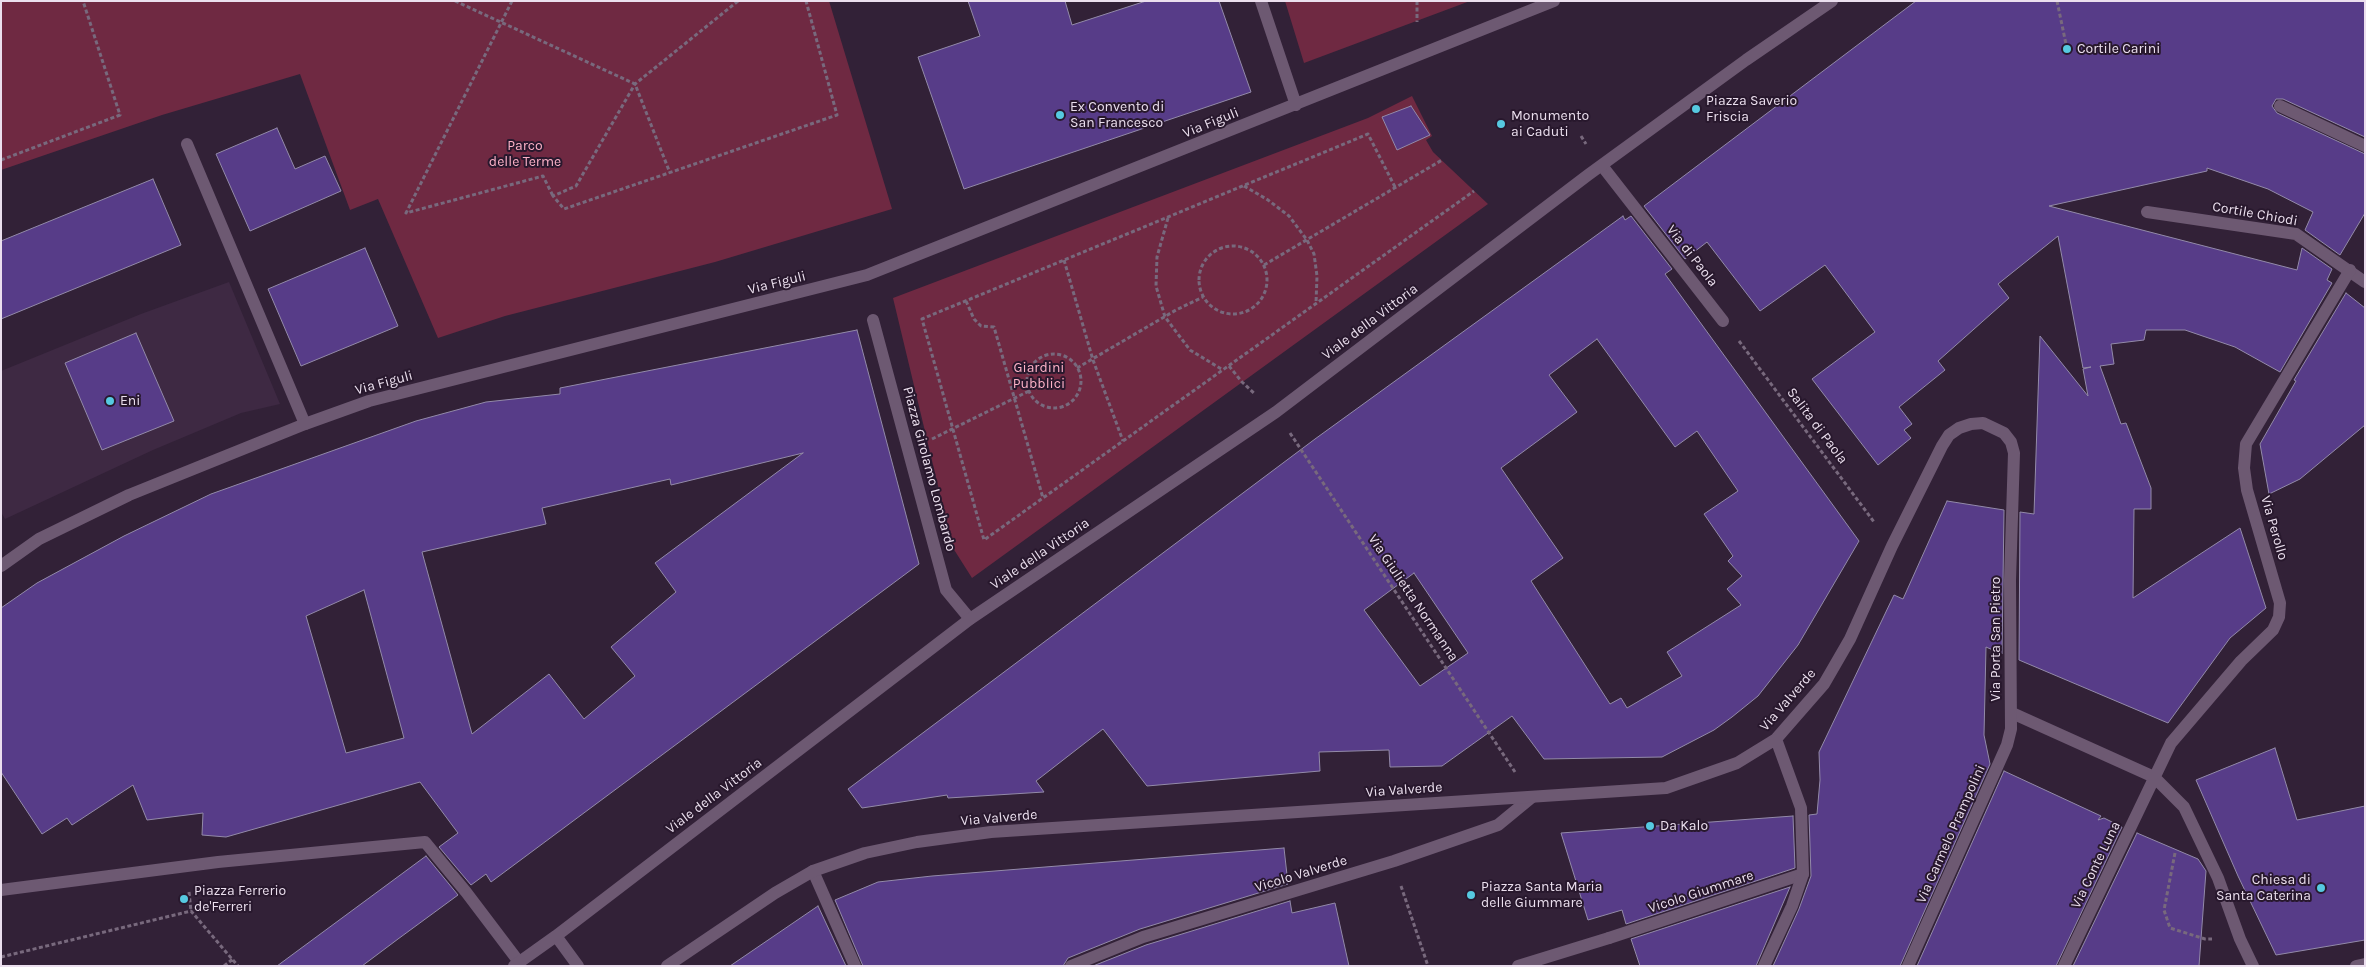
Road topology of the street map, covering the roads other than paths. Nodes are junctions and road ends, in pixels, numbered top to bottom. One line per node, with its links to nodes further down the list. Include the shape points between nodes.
1 (1261, 1): 4 (street)
2 (1554, 1): 4 (street, Via Figuli)
3 (1832, 1): 8 (street)
4 (1296, 105): 15 (street, Via Figuli, via 867,275 369,401)
5 (2280, 106): 7 (street)
6 (187, 144): 15 (street)
7 (2365, 146)
8 (1602, 167): 13 (street, Via di Paola); 17 (street, Viale della Vittoria, via 1276,412)
9 (2147, 212): 10 (street, Cortile Chiodi, via 2296,234)
10 (2350, 270): 11 (street, Cortile Chiodi); 20 (street, Via Perollo, via 2246,444 2244,468 2247,490 2280,604 2279,618 2273,630 2171,743)
11 (2365, 282)
12 (873, 320): 17 (street, Piazza Girolamo Lombardo, via 946,590)
13 (1723, 321)
14 (1983, 423): 18 (street, Via Porta San Pietro, via 2004,434 2014,453 2010,580); 19 (street, Via Valverde, via 1965,426 1949,435 1892,546 1850,639 1824,684)
15 (305, 424): 16 (street, Via Figuli, via 129,496 39,540)
16 (1, 566)
17 (970, 619): 25 (street, Viale della Vittoria)
18 (2012, 713): 20 (street, Via Porta San Pietro); 34 (street, Via Carmelo Prampolini, via 2007,745)
19 (1776, 739): 21 (street, Via Valverde, via 1737,763 1666,788); 23 (street, via 1801,808)
20 (2154, 777): 35 (street, Via Conte Luna); 36 (street, Via Porta San Pietro, via 2184,807 2218,878)
21 (1532, 797): 22 (street, Via Valverde, via 991,832 864,853); 31 (street, Vicolo Valverde, via 1498,825 1385,864 1143,937)
22 (813, 871): 29 (street, Via Valverde); 30 (street)
23 (1803, 874): 32 (street, Vicolo Giummare); 33 (street)
24 (1, 890): 26 (street, via 218,862 424,842 466,892)
25 (556, 936): 26 (street, Viale della Vittoria); 28 (street)
26 (517, 964)
27 (2365, 964): 37 (street)
28 (578, 966)
29 (667, 966)
30 (855, 966)
31 (1071, 966)
32 (1518, 966)
33 (1764, 966)
34 (1908, 966)
35 (2064, 966)
36 (2253, 966)
37 (2356, 966)

